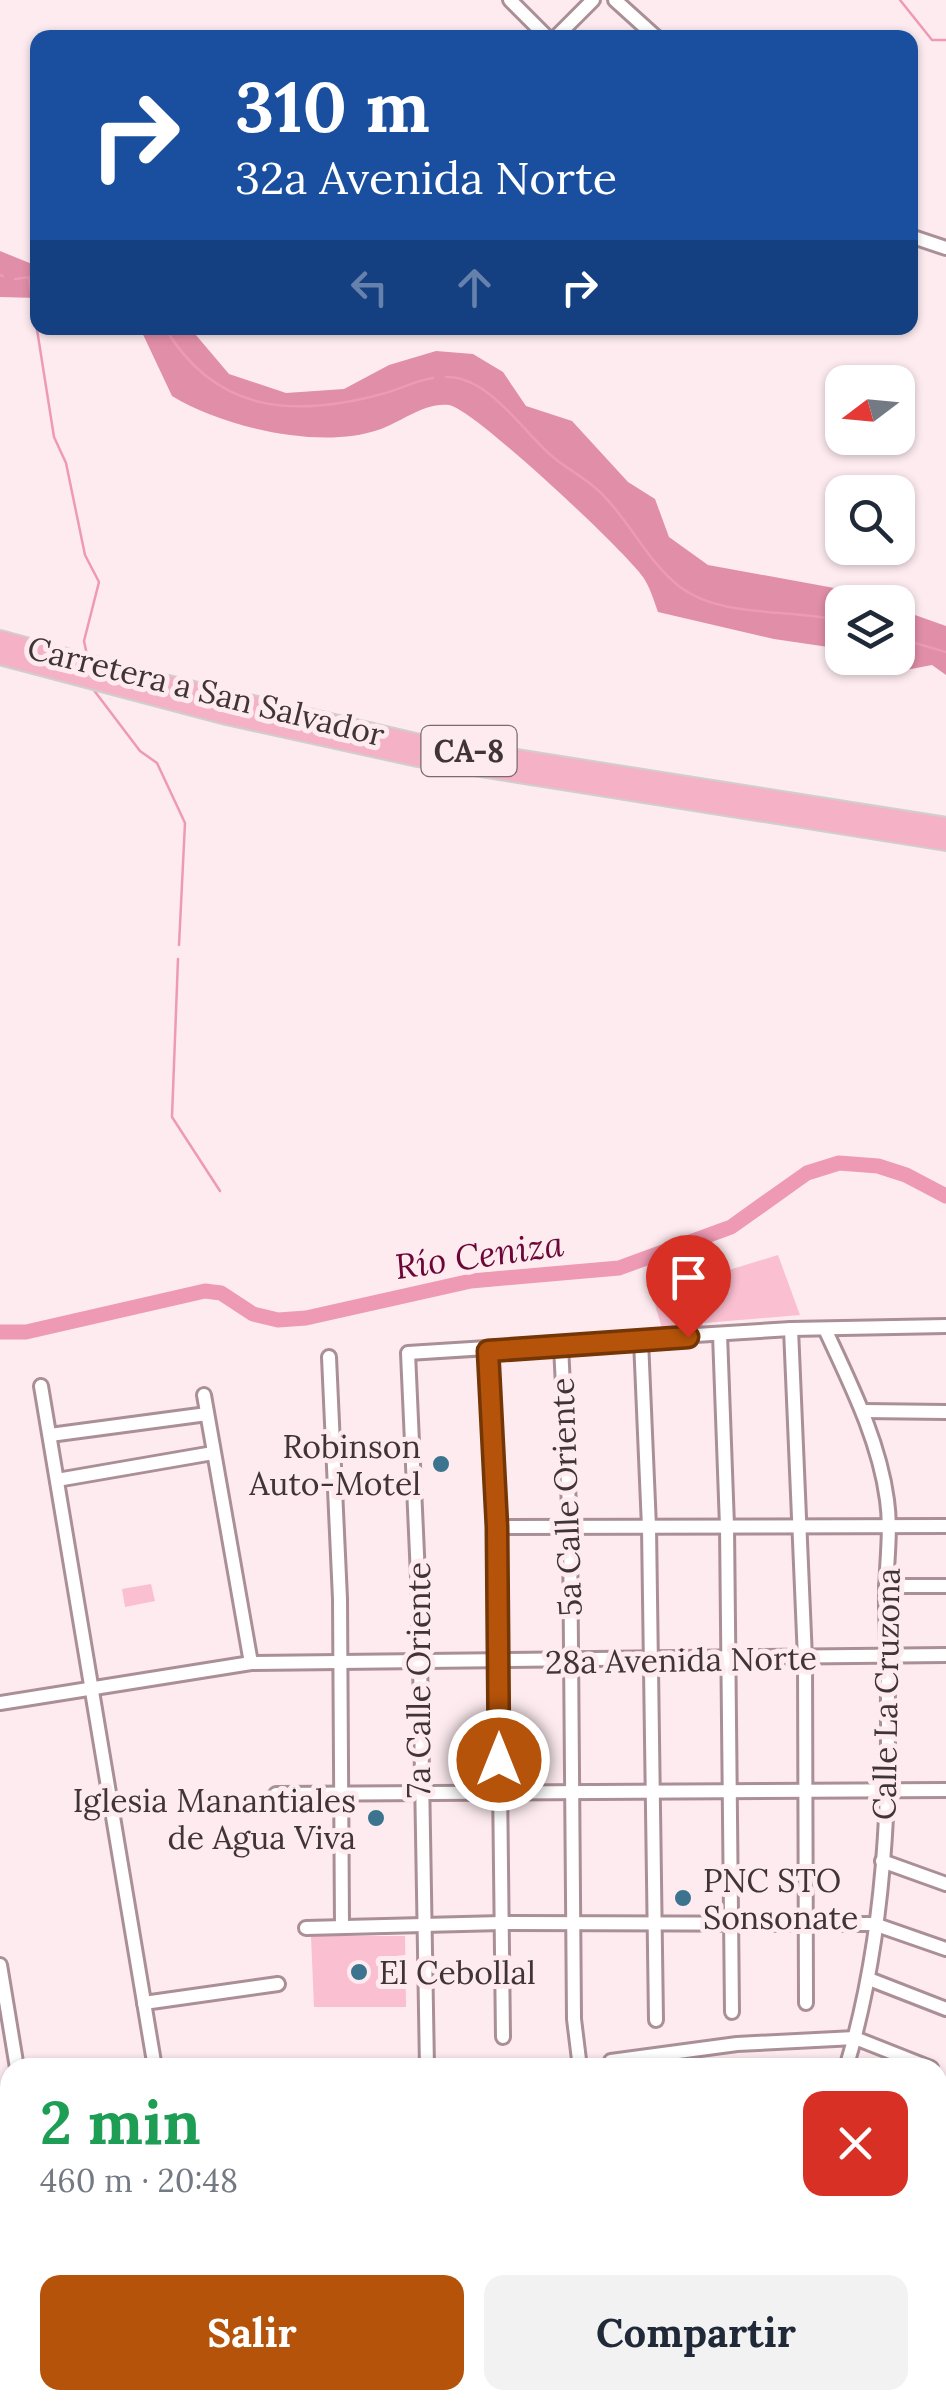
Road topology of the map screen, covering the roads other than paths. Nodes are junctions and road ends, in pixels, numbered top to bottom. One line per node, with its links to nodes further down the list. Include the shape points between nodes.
1 (510, 0): 4 (street)
2 (593, 0): 5 (street)
3 (616, 0): 6 (street)
4 (543, 30)
5 (561, 30)
6 (648, 30)
7 (918, 239): 8 (street)
8 (946, 248)
9 (0, 640): 11 (highway, Carretera a San Salvador / CA-8, via 416,743)
10 (0, 655): 12 (highway, CA-8, via 418,757)
11 (946, 826)
12 (946, 841)
13 (946, 1326): 15 (street)
14 (791, 1329): 15 (street); 16 (street); 29 (street)
15 (825, 1329): 23 (street, Calle La Cruzona)
16 (720, 1334): 17 (street); 31 (street)
17 (641, 1340): 18 (street); 35 (street)
18 (561, 1346): 19 (street); 30 (street, 5a Calle Oriente)
19 (488, 1351): 34 (street); 45 (street, 7a Calle Oriente, via 408,1353)
20 (329, 1357): 44 (street)
21 (41, 1386): 26 (street)
22 (204, 1395): 25 (street)
23 (862, 1411): 24 (street); 32 (street, Calle La Cruzona)
24 (946, 1412)
25 (207, 1414): 26 (street); 27 (street)
26 (50, 1435): 28 (street)
27 (212, 1452): 28 (street); 47 (street)
28 (57, 1480): 48 (street)
29 (800, 1525): 31 (street); 32 (street); 40 (street)
30 (570, 1526): 34 (street); 35 (street); 43 (street, 5a Calle Oriente)
31 (727, 1526): 35 (street); 42 (street)
32 (889, 1526): 33 (street); 36 (street, Calle La Cruzona)
33 (946, 1526)
34 (497, 1527): 46 (street)
35 (649, 1527): 41 (street)
36 (886, 1586): 37 (street); 39 (street, Calle La Cruzona)
37 (946, 1586)
38 (946, 1655): 39 (street, 28a Avenida Norte)
39 (888, 1656): 40 (street, 28a Avenida Norte); 55 (street, Calle La Cruzona)
40 (806, 1659): 42 (street, 28a Avenida Norte); 50 (street)
41 (652, 1660): 42 (street, 28a Avenida Norte); 43 (street, 28a Avenida Norte); 57 (street)
42 (729, 1660): 53 (street)
43 (572, 1661): 46 (street, 28a Avenida Norte); 52 (street, 5a Calle Oriente)
44 (338, 1662): 45 (street, 28a Avenida Norte); 47 (street, 28a Avenida Norte); 59 (street)
45 (418, 1662): 46 (street, 28a Avenida Norte); 56 (street, 7a Calle Oriente)
46 (499, 1662): 54 (street)
47 (251, 1663): 48 (street, 28a Avenida Norte)
48 (90, 1686): 49 (street, 28a Avenida Norte); 75 (street)
49 (0, 1703)
50 (804, 1790): 53 (street); 55 (street); 62 (street)
51 (946, 1790): 55 (street)
52 (572, 1791): 54 (street); 57 (street); 64 (street, 5a Calle Oriente)
53 (730, 1791): 57 (street); 66 (street)
54 (498, 1792): 56 (street); 63 (street)
55 (887, 1792): 60 (street, Calle La Cruzona)
56 (419, 1793): 59 (street); 68 (street, 7a Calle Oriente)
57 (650, 1793): 65 (street)
58 (276, 1794): 59 (street)
59 (338, 1794): 69 (street)
60 (882, 1861): 61 (street); 67 (street, Calle La Cruzona)
61 (946, 1884)
62 (804, 1922): 66 (street); 67 (street); 76 (street)
63 (502, 1923): 64 (street); 68 (street); 80 (street)
64 (573, 1923): 65 (street); 85 (street, 5a Calle Oriente)
65 (652, 1923): 66 (street); 79 (street)
66 (730, 1924): 78 (street)
67 (874, 1924): 71 (street); 73 (street, Calle La Cruzona)
68 (422, 1925): 69 (street); 84 (street, 7a Calle Oriente)
69 (342, 1927): 70 (street)
70 (306, 1928)
71 (946, 1949)
72 (0, 1965): 82 (street)
73 (870, 1979): 77 (street); 81 (street, Calle La Cruzona)
74 (278, 1984): 75 (street)
75 (144, 2003): 83 (street)
76 (806, 2003)
77 (946, 2009)
78 (732, 2012)
79 (656, 2020)
80 (504, 2037)
81 (855, 2038): 86 (street); 87 (street, Calle La Cruzona); 88 (street)
82 (15, 2058)
83 (154, 2058)
84 (426, 2058)
85 (579, 2058)
86 (633, 2058)
87 (849, 2058)
88 (906, 2058)

